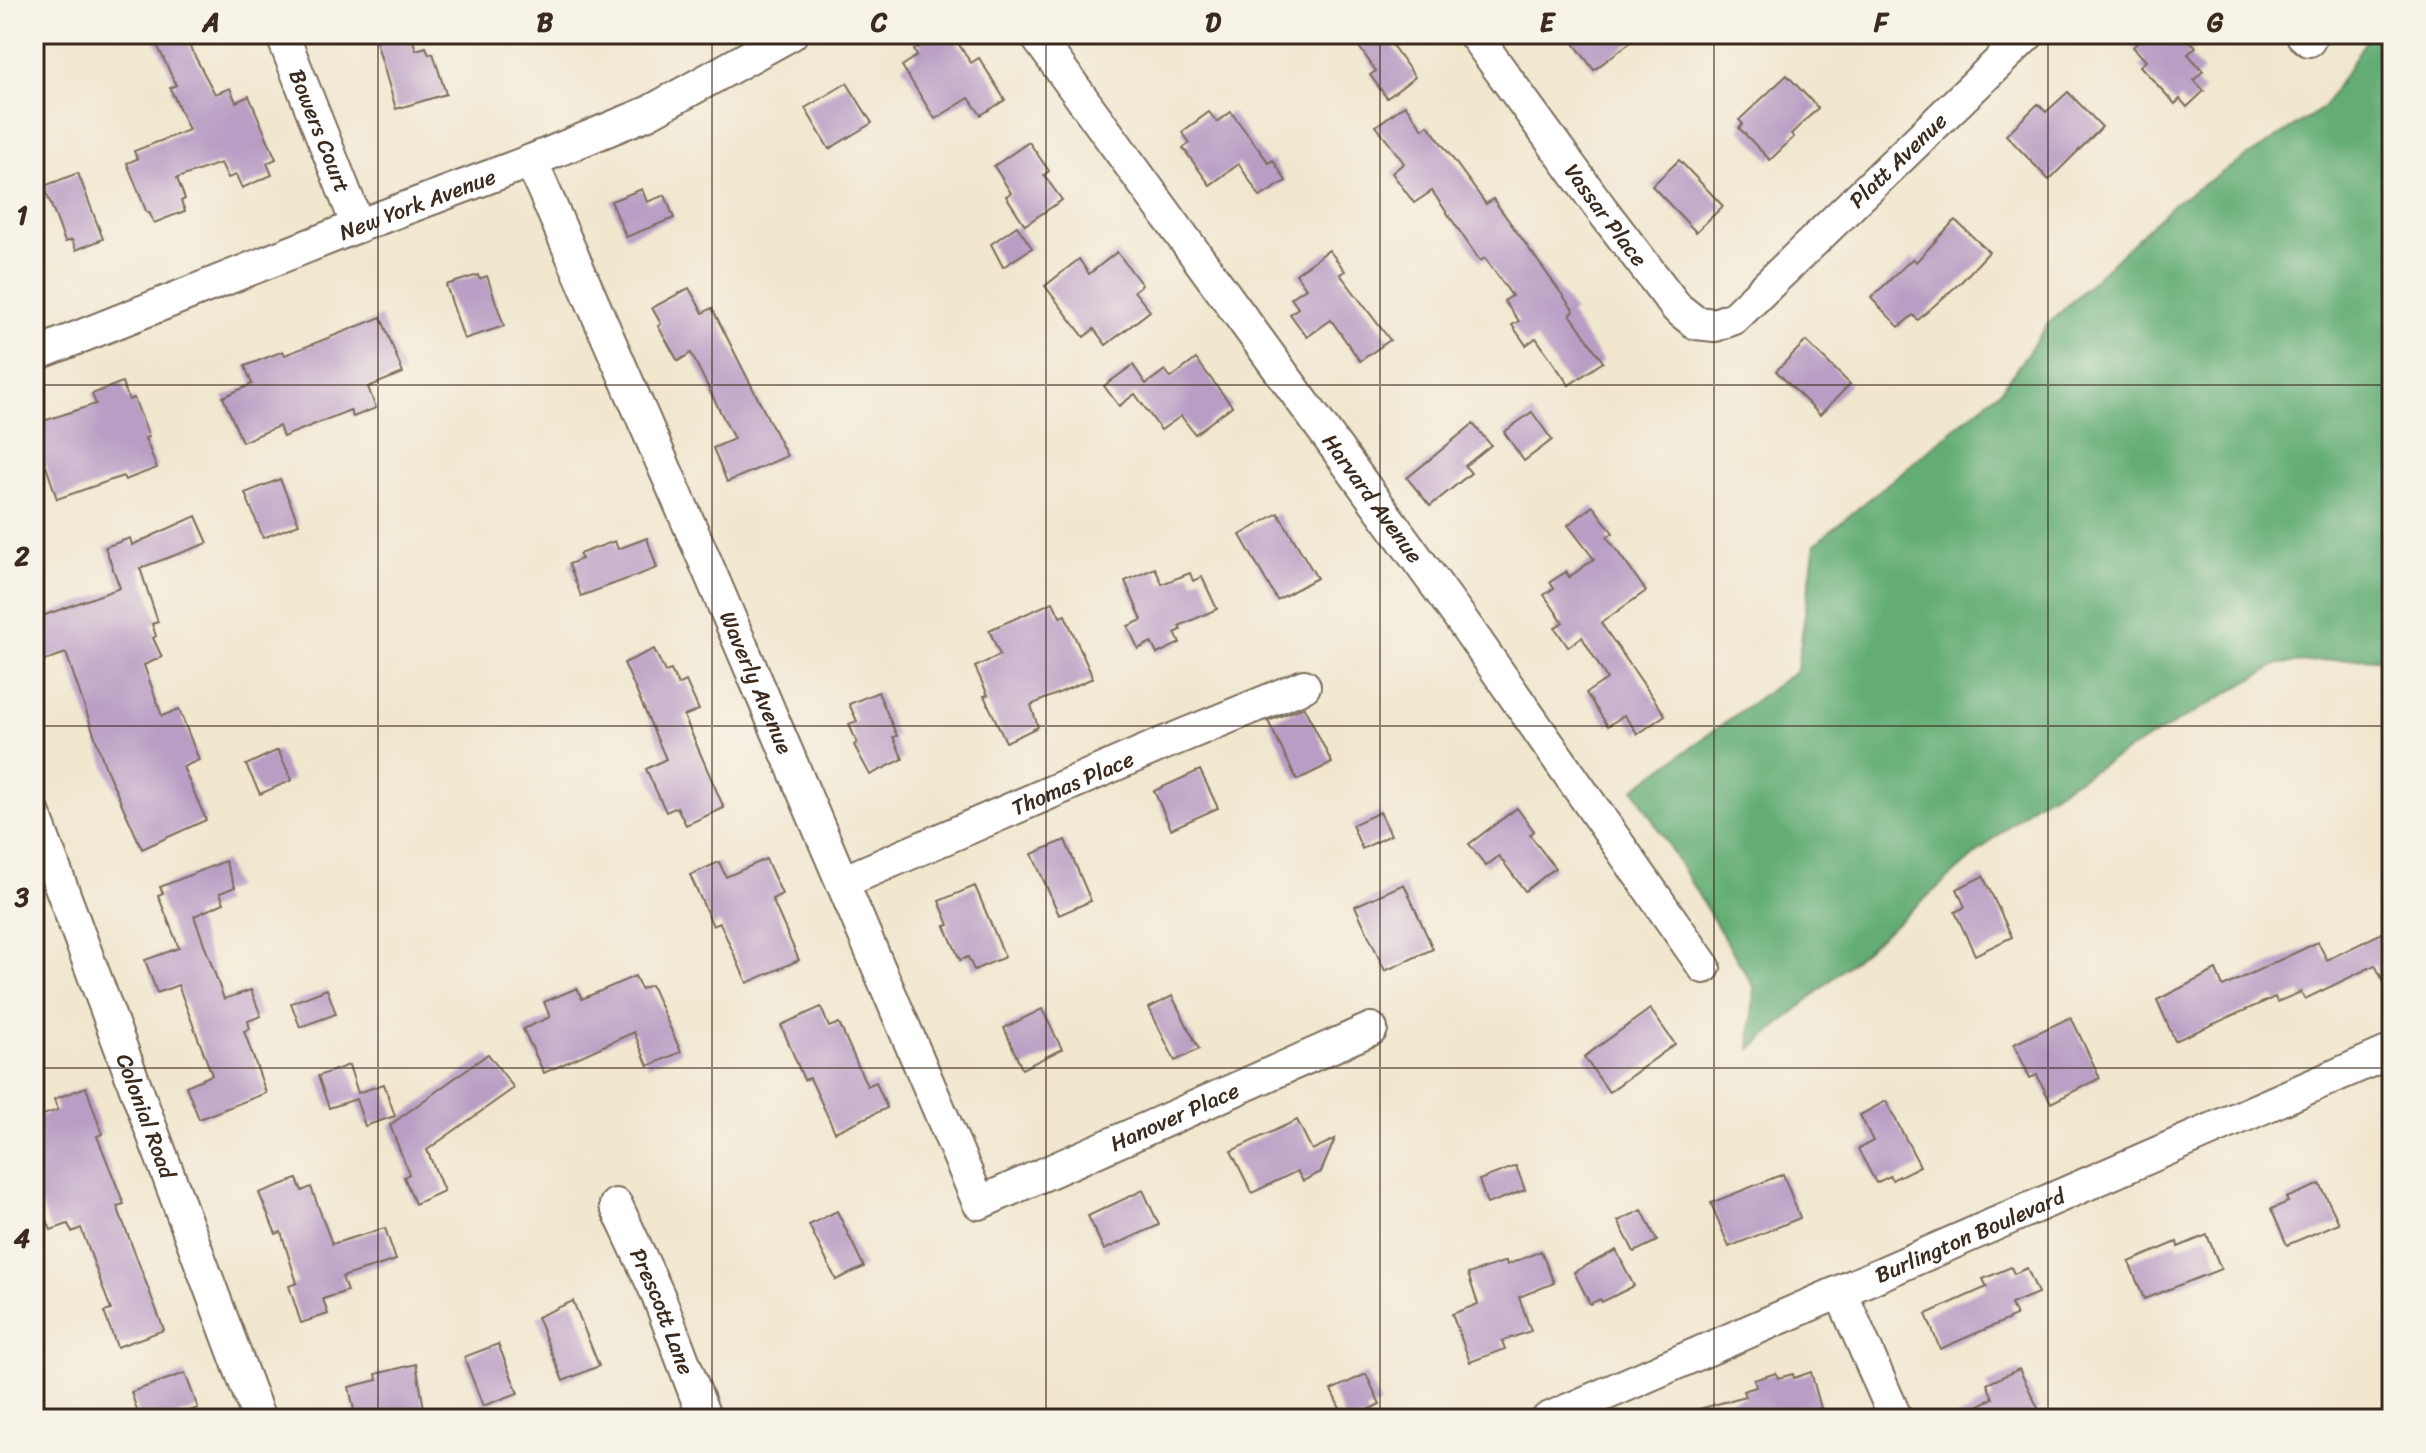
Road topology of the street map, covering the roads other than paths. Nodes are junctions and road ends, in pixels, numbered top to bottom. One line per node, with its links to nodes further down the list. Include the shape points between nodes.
1 (282, 34): 7 (street, Bowers Court)
2 (791, 34): 6 (street, New York Avenue, via 648,113)
3 (1035, 34): 13 (street, Harvard Avenue, via 1458,615)
4 (1474, 34): 8 (street, Vassar Place, via 1677,308 1696,323 1715,325 1734,318)
5 (2028, 34): 8 (street, Platt Avenue)
6 (531, 161): 7 (street, New York Avenue); 12 (street, Waverly Avenue)
7 (358, 226): 9 (street, New York Avenue)
8 (1767, 287)
9 (34, 355)
10 (1304, 686): 12 (street, Thomas Place)
11 (34, 814): 19 (street, Colonial Road)
12 (843, 882): 16 (street, Waverly Avenue)
13 (1704, 967)
14 (1371, 1029): 16 (street, Hanover Place)
15 (2392, 1051): 18 (street, Burlington Boulevard)
16 (979, 1203)
17 (616, 1205): 20 (street, Prescott Lane, via 658,1295)
18 (1841, 1293): 21 (street, Burlington Boulevard); 22 (street)
19 (259, 1419)
20 (705, 1419)
21 (1548, 1419)
22 (1896, 1419)

